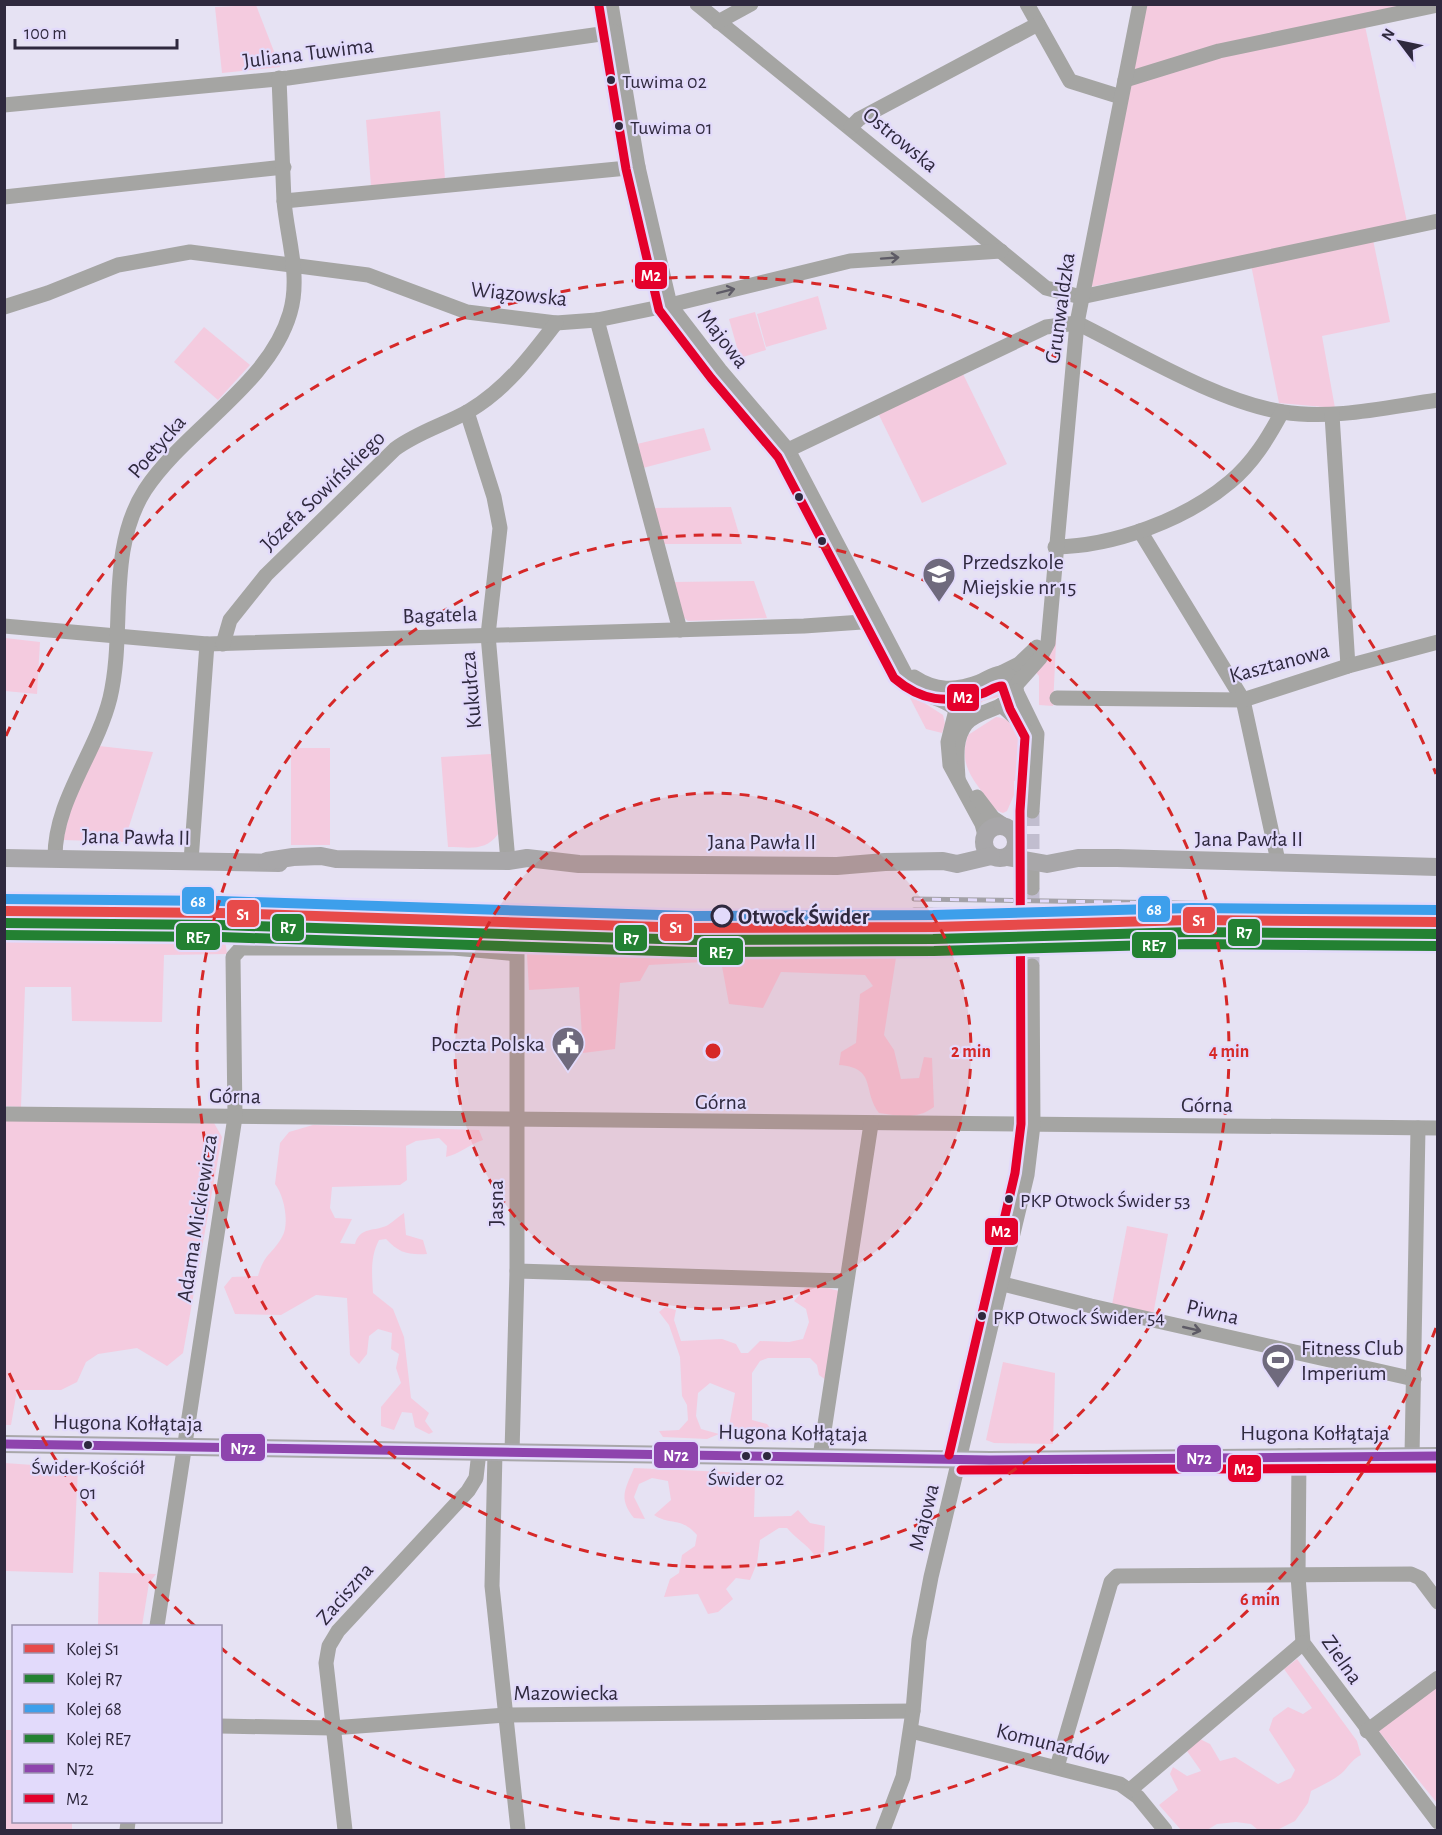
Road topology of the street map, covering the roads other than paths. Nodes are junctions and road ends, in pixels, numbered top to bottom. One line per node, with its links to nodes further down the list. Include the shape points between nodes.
1 (611, 4): 9 (street, Majowa)
2 (697, 4): 7 (street, Ostrowska)
3 (750, 4): 7 (street)
4 (1027, 4): 8 (street)
5 (1140, 4): 11 (street, Grunwaldzka)
6 (1437, 5): 11 (street, via 1219,51)
7 (718, 22): 14 (street, Ostrowska)
8 (1038, 24): 12 (street, via 1070,81); 14 (street, via 859,119)
9 (615, 32): 10 (street, Juliana Tuwima); 16 (street, Majowa)
10 (279, 78): 13 (street, Juliana Tuwima); 15 (street, Poetycka)
11 (1125, 80): 12 (street, Grunwaldzka)
12 (1121, 97): 22 (street, Grunwaldzka)
13 (4, 105)
14 (851, 127): 20 (street, Ostrowska)
15 (284, 167): 17 (street); 18 (street, Poetycka)
16 (638, 167): 18 (street); 23 (street, Majowa)
17 (4, 197)
18 (284, 201): 21 (street, Poetycka)
19 (1437, 221): 22 (street)
20 (1001, 251): 22 (street, Ostrowska, via 1046,288); 23 (street, Wiązowska, one-way to 20, via 850,261)
21 (293, 264): 24 (street, Wiązowska, via 190,252 118,265); 26 (street, Wiązowska, via 368,275 467,312); 40 (street, Poetycka, via 290,313 275,346 249,379 176,452 145,489 131,514 124,540)
22 (1081, 297): 27 (street, Grunwaldzka)
23 (670, 305): 25 (street, Wiązowska); 32 (street, Majowa)
24 (4, 307)
25 (597, 320): 26 (street, Wiązowska); 38 (street)
26 (556, 323): 29 (street, Józefa Sowińskiego, via 512,378)
27 (1077, 323): 30 (street, via 1215,391); 32 (street, via 1046,327); 34 (street, Grunwaldzka)
28 (1437, 400): 31 (street)
29 (468, 412): 39 (street, Kukułcza, via 500,528); 43 (street, Józefa Sowińskiego, via 395,449 266,575 230,620)
30 (1282, 412): 31 (street); 33 (street, via 1268,438 1229,483 1170,520)
31 (1332, 415): 45 (street)
32 (788, 450): 35 (street, Majowa)
33 (1140, 531): 34 (street, via 1076,547); 50 (street)
34 (1055, 547): 36 (street, Grunwaldzka)
35 (877, 621): 38 (street, Bagatela); 44 (street, Majowa)
36 (1049, 623): 46 (street, Grunwaldzka, via 1035,650); 48 (street, Grunwaldzka, via 1048,644)
37 (4, 626): 40 (street, Bagatela)
38 (680, 630): 39 (street, Bagatela)
39 (488, 635): 43 (street, Bagatela); 62 (street, Kukułcza)
40 (117, 637): 42 (street, Bagatela); 60 (street, Poetycka, via 110,696 101,726 59,819)
41 (1437, 642): 45 (street, Kasztanowa)
42 (207, 644): 43 (street, Bagatela); 61 (street)
43 (223, 644)
44 (901, 666): 47 (street, via 929,686); 52 (street, Majowa, via 919,692)
45 (1348, 666): 50 (street, Kasztanowa)
46 (1001, 673): 47 (street, Grunwaldzka); 48 (street, via 1012,678)
47 (959, 688): 52 (street, via 954,698)
48 (1016, 688): 51 (street, Grunwaldzka, via 1011,701); 54 (street, via 1037,734)
49 (1057, 698): 50 (street, Kasztanowa)
50 (1243, 700): 64 (street)
51 (1001, 705): 53 (street, Grunwaldzka); 54 (street, via 1025,728)
52 (955, 709): 53 (street, Majowa, via 963,716); 55 (street, via 948,752)
53 (974, 717): 55 (street, via 964,728 957,748)
54 (1036, 753): 56 (street)
55 (959, 781): 57 (street); 58 (street)
56 (1032, 811)
57 (1011, 832): 58 (main road, via 996,826); 58 (main road, via 1015,849); 63 (main road, Jana Pawła II, via 1032,849)
58 (992, 848): 62 (main road, Jana Pawła II, via 944,861 837,866 579,864 525,868); 63 (main road, Jana Pawła II, via 1037,864)
59 (4, 858): 60 (main road, Jana Pawła II)
60 (56, 859): 61 (main road, Jana Pawła II)
61 (191, 861): 62 (main road, Jana Pawła II, via 267,861 313,866 336,859)
62 (507, 861)
63 (1060, 861): 64 (main road, Jana Pawła II)
64 (1278, 861): 65 (main road, Jana Pawła II)
65 (1437, 867)
66 (1032, 872): 67 (street)
67 (1032, 888)
68 (518, 954): 71 (street, Adama Mickiewicza, via 454,948 241,948 233,957); 72 (street, Jasna)
69 (1032, 966): 74 (street, Majowa)
70 (4, 1114): 71 (street, Górna)
71 (235, 1117): 72 (street, Górna); 82 (street, Adama Mickiewicza)
72 (517, 1121): 73 (street, Górna); 77 (street, Jasna)
73 (871, 1124): 74 (street, Górna); 78 (street)
74 (1033, 1125): 75 (street, Górna); 79 (street, Majowa)
75 (1418, 1128): 76 (street, Górna); 80 (street)
76 (1437, 1128)
77 (517, 1270): 78 (street); 83 (street, Jasna)
78 (846, 1281): 87 (street)
79 (1008, 1285): 80 (street, Piwna, one-way to 80); 88 (street, Majowa)
80 (1414, 1379): 85 (street)
81 (4, 1443): 82 (main road, Hugona Kołłątaja)
82 (184, 1446): 83 (main road, Hugona Kołłątaja); 91 (street, Adama Mickiewicza)
83 (495, 1452): 87 (main road, Hugona Kołłątaja); 95 (street, Jasna, via 492,1586); 97 (street, Zaciszna, via 468,1491 338,1631 329,1646 326,1663)
84 (1299, 1456): 85 (main road, Hugona Kołłątaja); 88 (main road, Hugona Kołłątaja); 89 (street, Zielna)
85 (1412, 1456): 86 (main road, Hugona Kołłątaja)
86 (1437, 1456)
87 (820, 1457): 88 (main road, Hugona Kołłątaja)
88 (961, 1458): 94 (street, Majowa, via 931,1577)
89 (1298, 1576): 90 (street, via 1414,1575); 92 (street, Zielna); 100 (street, via 1113,1578)
90 (1437, 1602)
91 (157, 1625)
92 (1303, 1643): 99 (street, Zielna); 101 (street)
93 (1437, 1678): 99 (street)
94 (913, 1711): 95 (street, Mazowiecka); 98 (street, Majowa)
95 (506, 1715): 97 (street, Mazowiecka); 104 (street, Jasna)
96 (222, 1726): 97 (street, Mazowiecka)
97 (332, 1728): 103 (street, Zaciszna)
98 (911, 1731): 100 (street, Komunardów); 105 (street, Majowa, via 903,1777)
99 (1367, 1731): 102 (street, Zielna)
100 (1057, 1767): 101 (street, Komunardów, via 1107,1779)
101 (1130, 1790): 106 (street, Komunardów)
102 (1437, 1822)
103 (345, 1830)
104 (518, 1830)
105 (883, 1830)
106 (1165, 1830)

